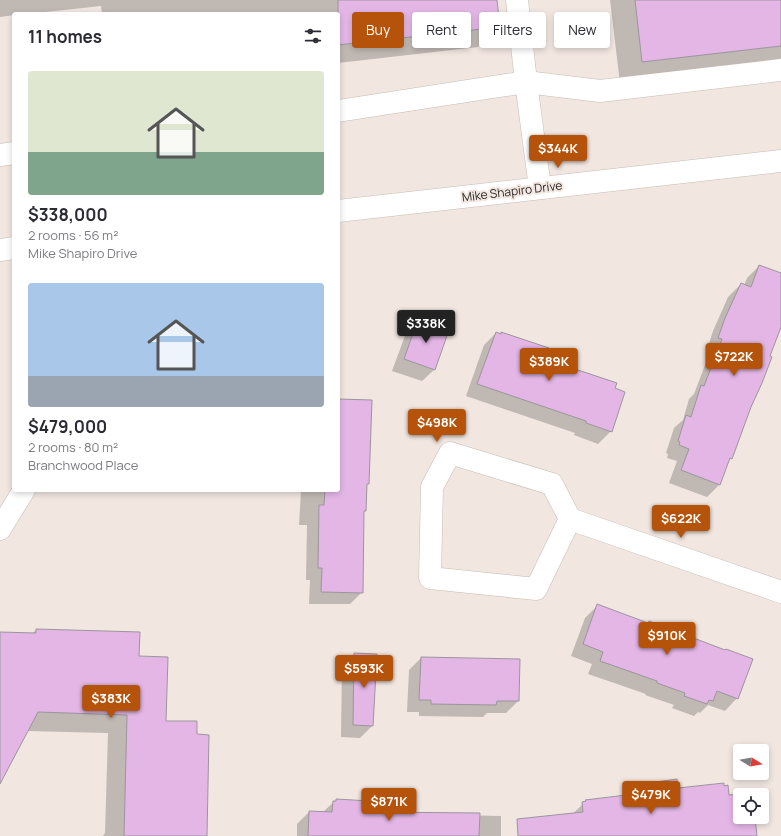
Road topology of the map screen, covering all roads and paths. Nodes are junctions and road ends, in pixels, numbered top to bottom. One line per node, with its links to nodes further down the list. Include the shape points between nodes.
1 (517, 0): 3 (street)
2 (781, 70): 3 (street, via 600,91)
3 (526, 82): 4 (street); 8 (street)
4 (340, 111)
5 (12, 153): 6 (street)
6 (0, 155)
7 (781, 161): 8 (street, Mike Shapiro Drive)
8 (540, 188): 9 (street, Mike Shapiro Drive)
9 (340, 211)
10 (12, 248): 11 (street)
11 (0, 250)
12 (23, 492): 14 (street)
13 (570, 519): 13 (street, via 552,484 450,453 432,487 430,578 536,589); 15 (street)
14 (0, 529)
15 (781, 592)

